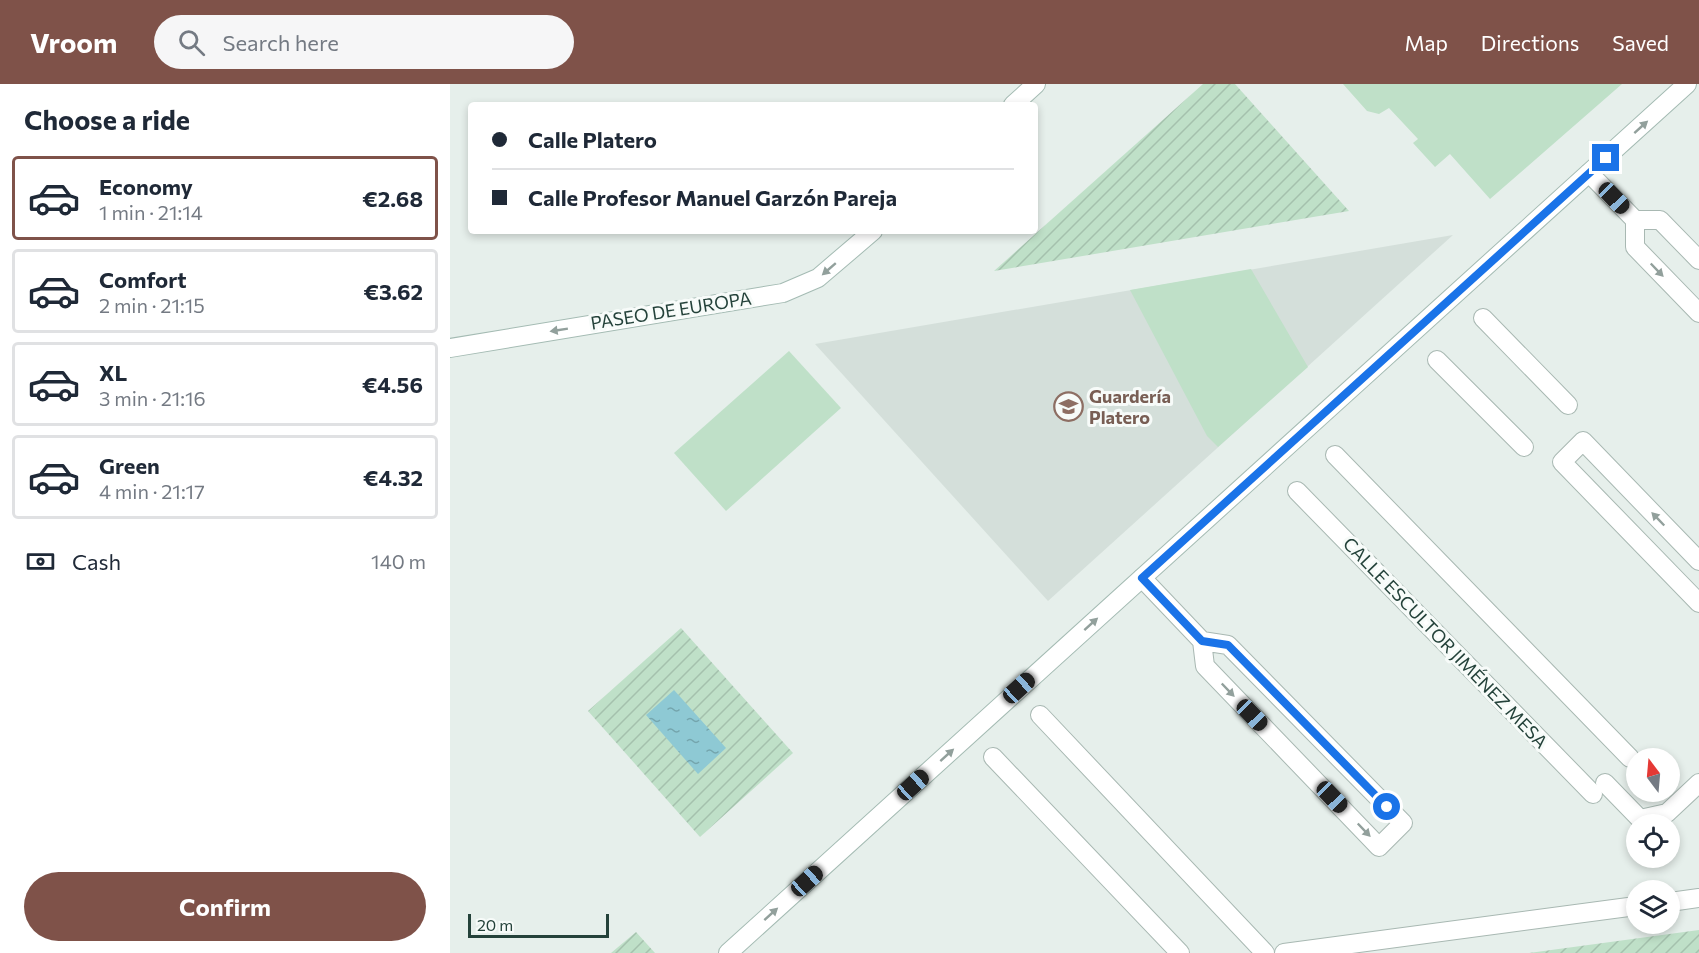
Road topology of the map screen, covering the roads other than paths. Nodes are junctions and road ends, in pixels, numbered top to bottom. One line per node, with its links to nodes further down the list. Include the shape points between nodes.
1 (1036, 84): 3 (street)
2 (1687, 84): 4 (street, one-way to 2)
3 (1016, 102)
4 (1589, 173): 5 (street); 17 (street)
5 (1635, 220): 7 (street, via 1660,220); 8 (street, one-way to 8, via 1635,247)
6 (869, 234): 10 (street, PASEO DE EUROPA, one-way to 10, via 818,278 783,293)
7 (1699, 260)
8 (1699, 313)
9 (1483, 318): 12 (street)
10 (450, 348)
11 (1437, 360): 13 (street)
12 (1568, 405)
13 (1524, 447)
14 (1335, 455): 21 (street)
15 (1297, 491): 23 (street, CALLE ESCULTOR JIMÉNEZ MESA, via 1599,789 1640,819 1666,813)
16 (1699, 561): 18 (street, one-way to 18, via 1583,441 1562,462)
17 (1142, 578): 19 (street); 27 (street, one-way to 17)
18 (1699, 603)
19 (1202, 641): 19 (street, one-way to 19, via 1205,666 1379,847 1403,823 1228,645)
20 (1040, 715): 29 (street)
21 (1626, 754)
22 (993, 758): 28 (street)
23 (1699, 783)
24 (1699, 898): 25 (street)
25 (1680, 901)
26 (1626, 907): 30 (street)
27 (728, 953)
28 (1180, 953)
29 (1265, 953)
30 (1284, 953)

